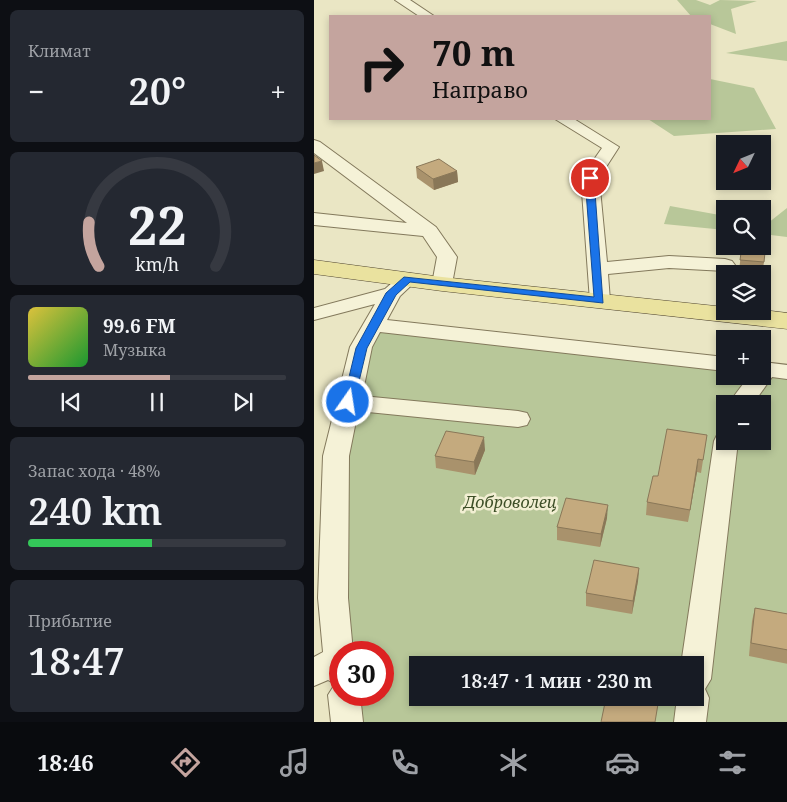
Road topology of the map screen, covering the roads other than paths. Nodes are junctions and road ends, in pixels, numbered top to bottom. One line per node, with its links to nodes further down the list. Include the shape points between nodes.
1 (401, 0): 2 (street)
2 (422, 9)
3 (565, 120): 9 (street, via 612,147 590,178)
4 (314, 145): 6 (street)
5 (314, 219): 6 (street)
6 (429, 231): 10 (street, via 447,257)
7 (725, 264): 9 (street, via 670,262)
8 (314, 267): 11 (main road)
9 (597, 269): 12 (street)
10 (442, 284): 11 (main road); 12 (main road)
11 (400, 286): 13 (street); 15 (street)
12 (600, 301): 14 (main road)
13 (314, 314)
14 (787, 321)
15 (374, 325): 16 (street); 19 (street, via 362,348)
16 (716, 363)
17 (757, 385): 18 (street)
18 (748, 395)
19 (348, 402): 20 (street); 22 (street, via 336,456)
20 (518, 419)
21 (725, 450): 24 (street)
22 (324, 600): 23 (street)
23 (329, 649)
24 (698, 656)
25 (346, 706): 27 (street)
26 (692, 706): 28 (street)
27 (348, 722)
28 (690, 722)

